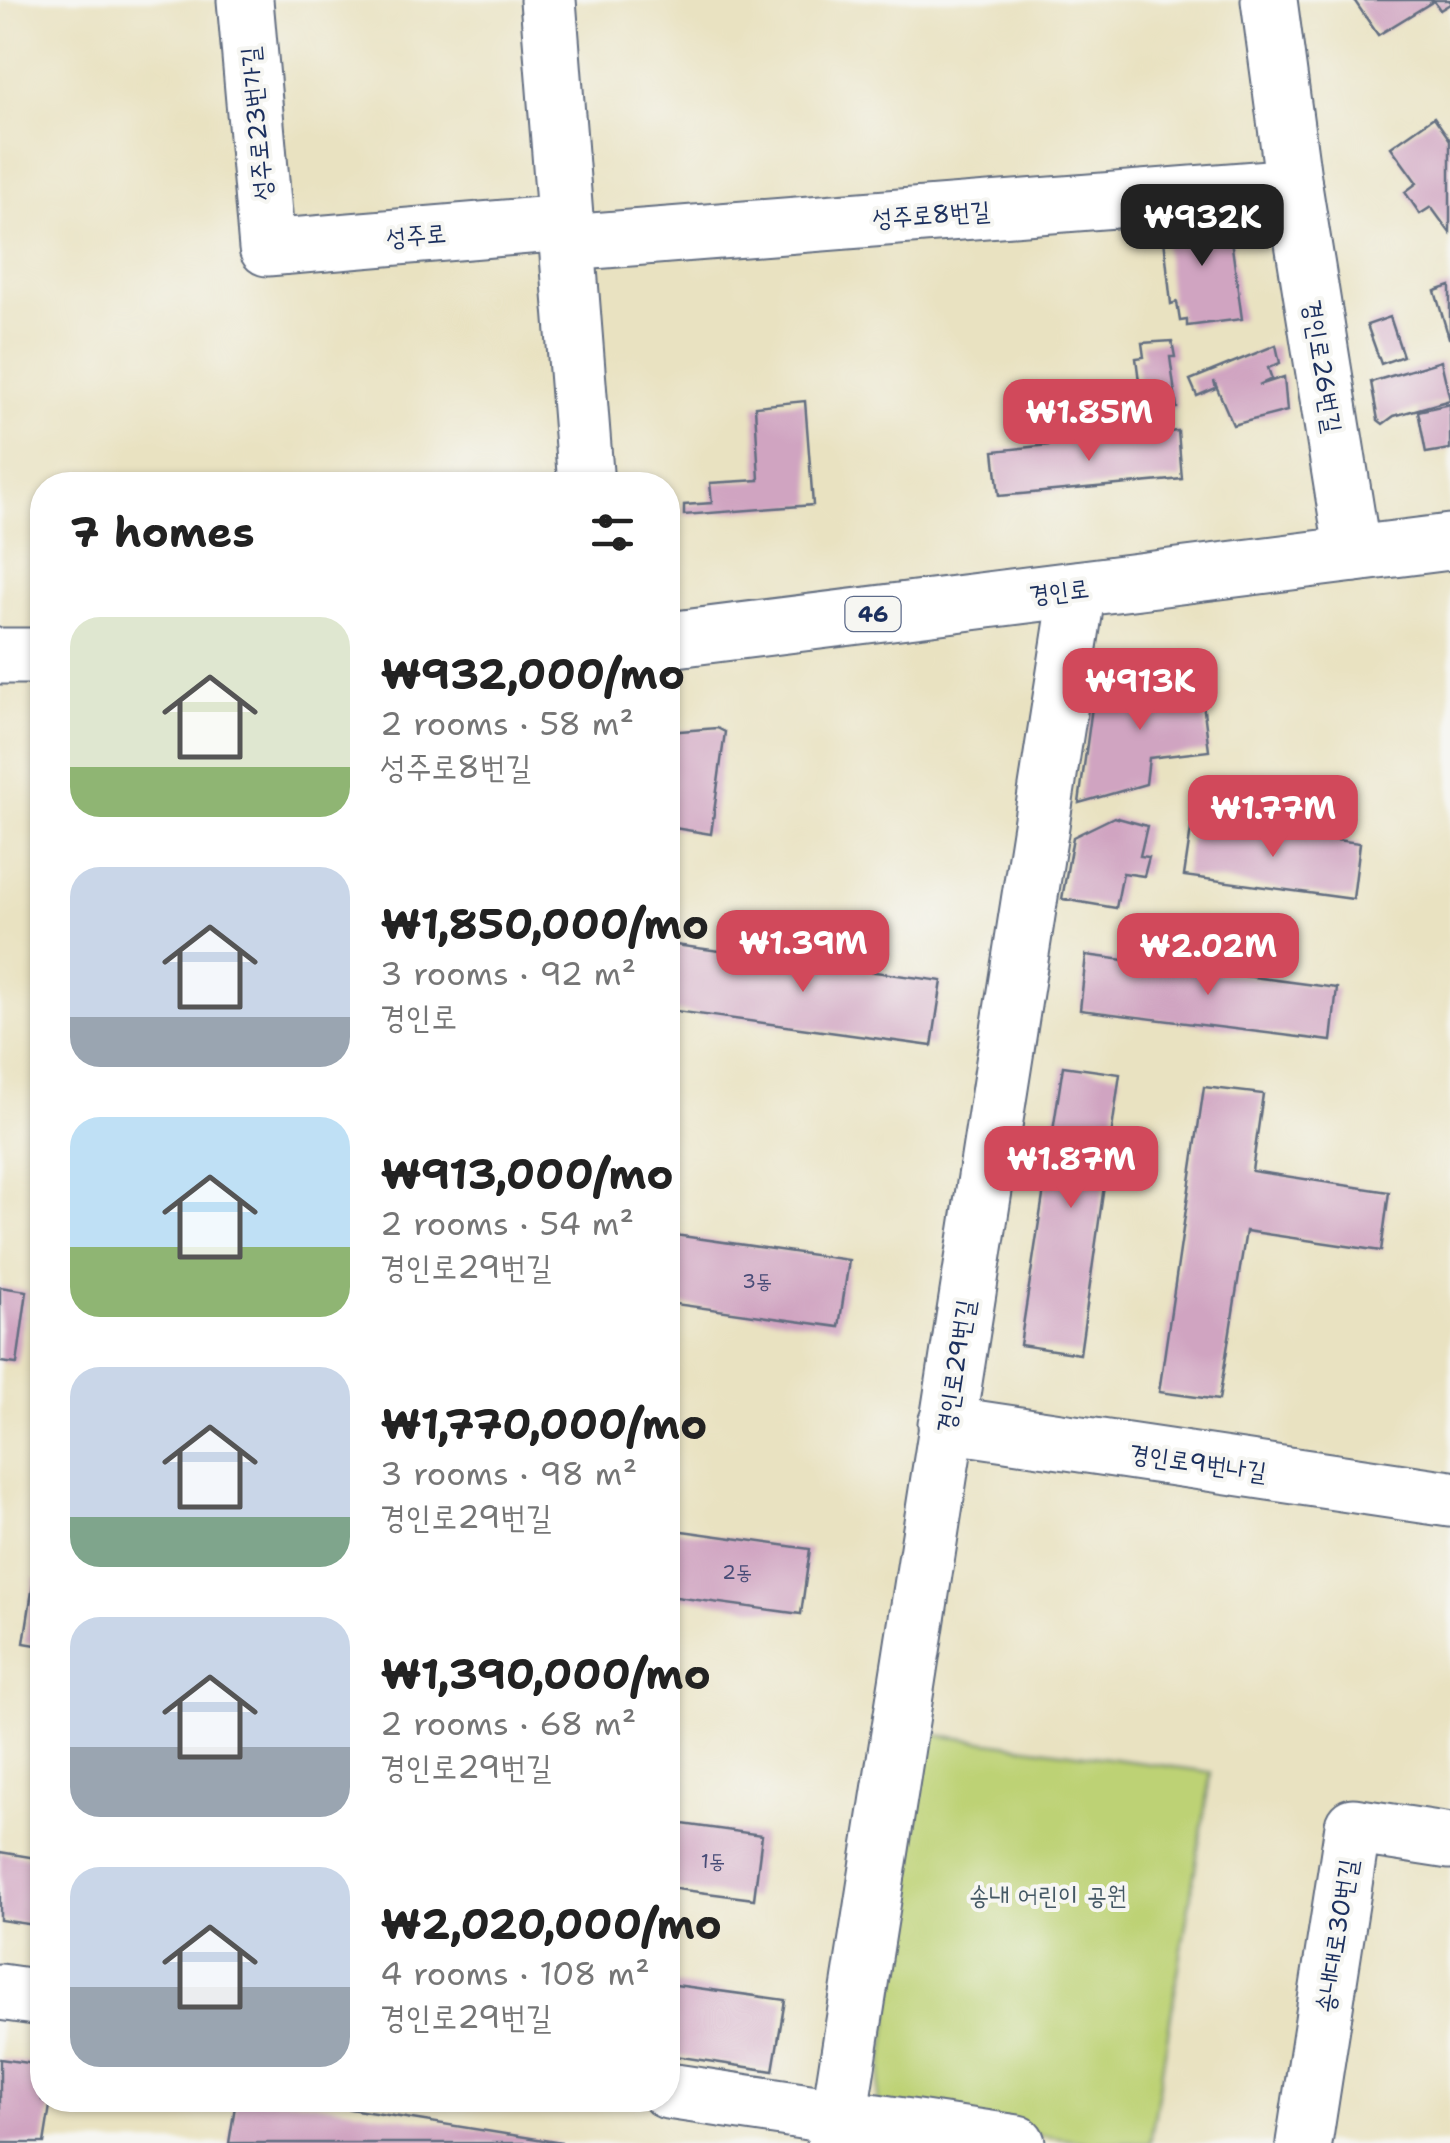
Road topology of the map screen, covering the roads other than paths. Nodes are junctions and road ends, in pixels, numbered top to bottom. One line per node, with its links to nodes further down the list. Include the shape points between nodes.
1 (244, 0): 6 (street, 성주로23번가길)
2 (548, 0): 5 (street)
3 (1269, 0): 4 (street, 경인로26번길)
4 (1294, 186): 5 (street, 성주로8번길); 9 (street, 경인로26번길)
5 (566, 233): 6 (street, 성주로); 7 (street)
6 (267, 248)
7 (585, 472)
8 (1450, 542): 9 (street, 경인로 / 46)
9 (1353, 554): 10 (street, 경인로 / 46)
10 (1078, 588): 11 (street, 경인로 / 46); 14 (street, 경인로29번길)
11 (680, 638)
12 (0, 656): 13 (street)
13 (30, 656)
14 (946, 1424): 15 (street, 경인로9번나길); 20 (street, 경인로29번길)
15 (1450, 1499)
16 (1450, 1842): 22 (street, 송내대로30번길, via 1353,1826)
17 (0, 1992): 18 (street)
18 (30, 1996)
19 (680, 2094): 20 (street)
20 (837, 2130): 21 (street)
21 (1017, 2143)
22 (1304, 2143)

